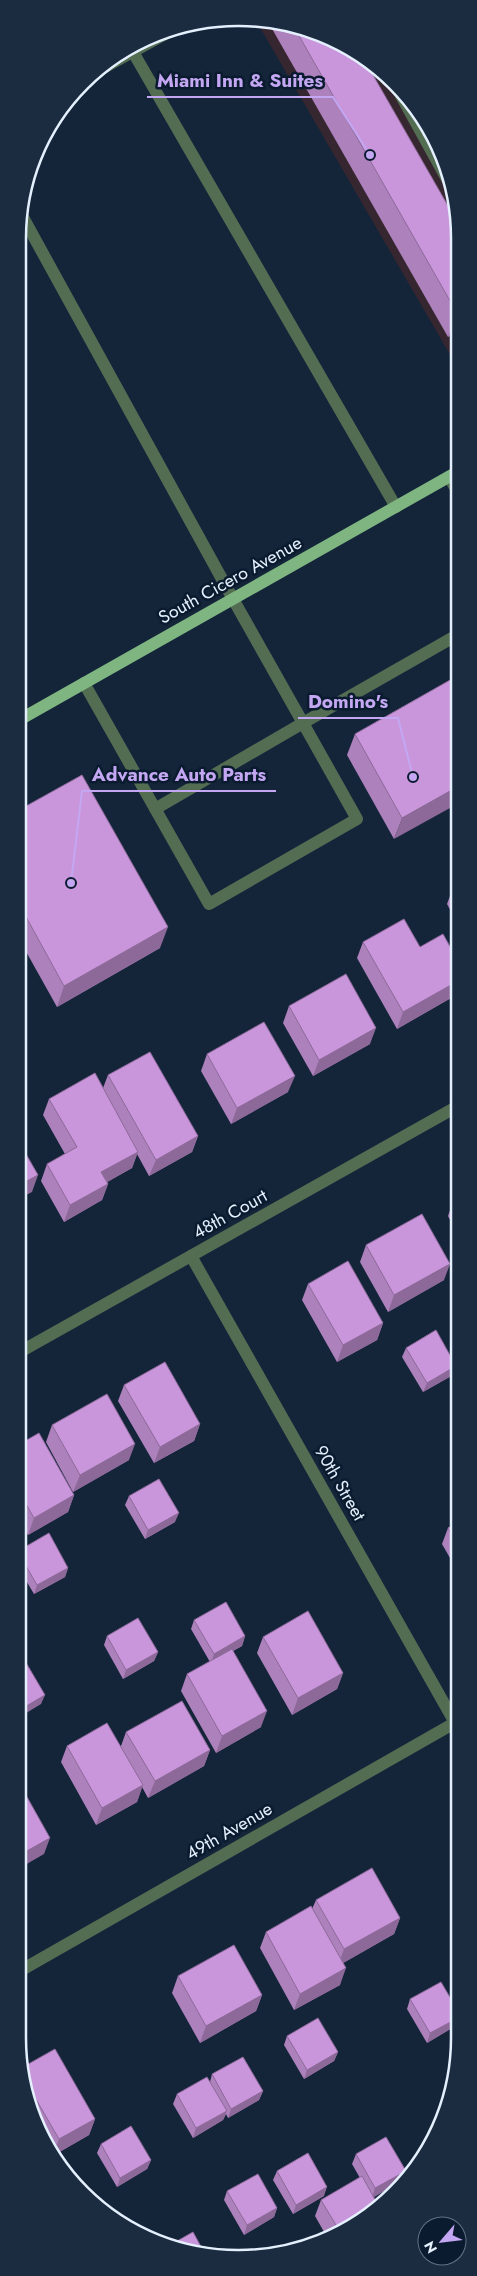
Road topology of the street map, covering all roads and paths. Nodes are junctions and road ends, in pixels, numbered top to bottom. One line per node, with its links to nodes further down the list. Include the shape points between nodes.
1 (134, 54): 6 (street)
2 (415, 121): 3 (street)
3 (435, 158)
4 (27, 225): 7 (street)
5 (451, 476): 6 (main road, South Cicero Avenue)
6 (396, 507): 7 (main road, South Cicero Avenue)
7 (233, 599): 9 (main road, South Cicero Avenue); 11 (street)
8 (451, 639): 11 (street)
9 (84, 683): 10 (main road, South Cicero Avenue); 12 (street)
10 (26, 716)
11 (302, 723): 12 (street); 12 (street, via 357,820 209,904)
12 (155, 809)
13 (451, 1110): 14 (street, 48th Court)
14 (191, 1256): 15 (street, 48th Court); 16 (street, 90th Street)
15 (26, 1349)
16 (451, 1713)
17 (451, 1727): 18 (street, 49th Avenue)
18 (26, 1967)

